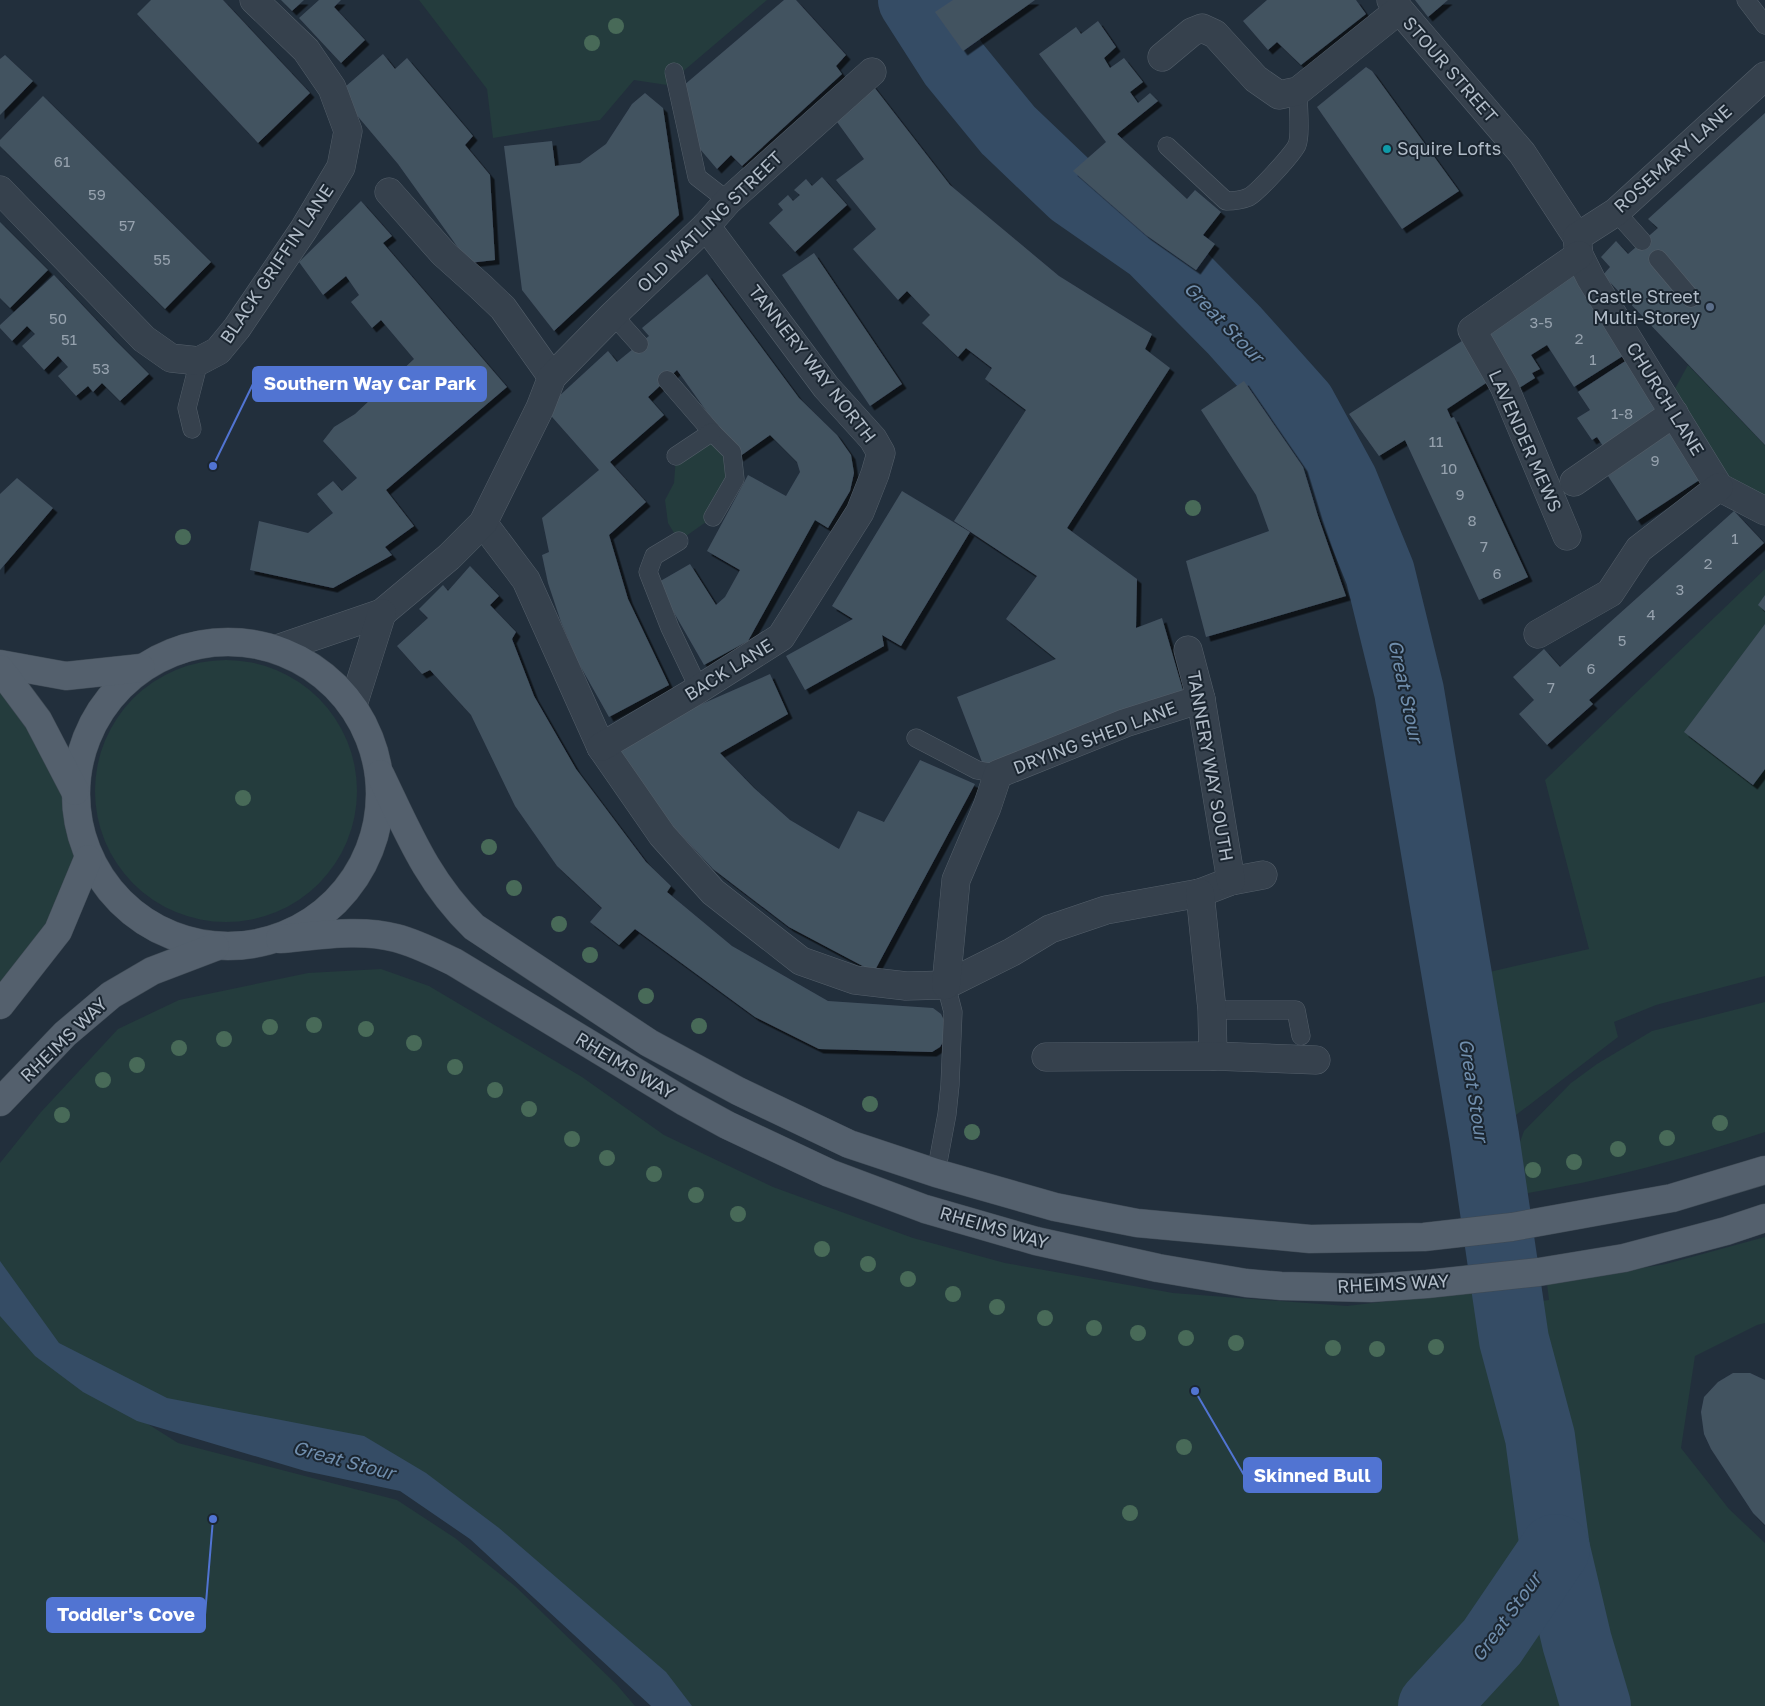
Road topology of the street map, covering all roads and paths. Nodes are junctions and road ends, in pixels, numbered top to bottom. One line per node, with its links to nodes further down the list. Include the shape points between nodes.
1 (254, 0): 22 (street, BLACK GRIFFIN LANE, via 306,50 332,88 348,131 341,167 304,229 218,352)
2 (1746, 0): 4 (lane)
3 (1395, 5): 9 (street); 17 (street, STOUR STREET, via 1522,153)
4 (1765, 25)
5 (1162, 57): 9 (street, via 1192,32 1202,28 1214,34 1256,79 1279,95)
6 (674, 72): 13 (lane, via 696,177)
7 (872, 72): 13 (street, OLD WATLING STREET)
8 (1765, 76): 14 (street, ROSEMARY LANE)
9 (1298, 91): 10 (lane, via 1297,144 1249,196 1226,201)
10 (1167, 146)
11 (0, 190): 22 (street, via 144,338 171,358)
12 (389, 192): 23 (street, via 442,253 503,308)
13 (728, 201): 15 (street, OLD WATLING STREET)
14 (1616, 212): 16 (lane); 17 (street, ROSEMARY LANE)
15 (706, 226): 20 (street, OLD WATLING STREET); 32 (street, TANNERY WAY NORTH, via 826,387 873,439 881,453)
16 (1642, 241)
17 (1578, 246): 25 (street, CHURCH LANE, via 1591,279); 35 (street, LAVENDER MEWS, via 1472,330 1504,386)
18 (1658, 259): 19 (lane)
19 (1691, 298)
20 (613, 315): 21 (lane); 23 (street, OLD WATLING STREET)
21 (639, 344)
22 (199, 361): 26 (lane, via 187,408)
23 (552, 376): 34 (street, OLD WATLING STREET, via 540,408)
24 (667, 380): 27 (lane)
25 (1674, 413): 29 (street); 30 (street, CHURCH LANE)
26 (192, 429)
27 (712, 432): 28 (lane); 33 (lane, via 732,452 735,479)
28 (676, 456)
29 (1574, 482)
30 (1719, 487): 31 (street); 38 (street, via 1639,549 1610,592)
31 (1765, 511)
32 (860, 512): 44 (street, BACK LANE, via 781,637)
33 (713, 517)
34 (483, 523): 37 (street, OLD WATLING STREET, via 449,557); 48 (street, via 526,580)
35 (1567, 536)
36 (679, 541): 44 (lane, via 654,556 648,572)
37 (382, 613): 39 (street, OLD WATLING STREET); 46 (street)
38 (1538, 634)
39 (278, 648): 42 (main road, via 230,640 183,647); 46 (main road, via 320,671)
40 (1188, 650): 45 (street, TANNERY WAY SOUTH)
41 (0, 664): 42 (main road, via 66,676)
42 (141, 668): 51 (main road, via 106,701 83,744)
43 (0, 669): 51 (main road, via 38,720)
44 (699, 689): 48 (street, BACK LANE)
45 (1201, 699): 50 (street, DRYING SHED LANE, via 1125,723); 54 (street, TANNERY WAY SOUTH)
46 (353, 706): 49 (main road, via 371,738)
47 (916, 738): 50 (lane, via 977,770)
48 (601, 747): 58 (street, via 662,835 713,892 801,961 855,980 906,986)
49 (380, 774): 56 (main road, via 378,826 358,874 325,913); 67 (main road, RHEIMS WAY, via 418,854 454,908 474,927 649,1043 722,1082 850,1144)
50 (998, 774): 58 (street, DRYING SHED LANE, via 956,880)
51 (75, 791): 52 (main road, via 78,825)
52 (88, 858): 57 (main road, via 110,893 140,920 175,939); 59 (main road, via 58,931)
53 (1263, 875): 54 (street)
54 (1231, 881): 55 (street)
55 (1200, 893): 58 (street, via 1106,910 1050,929); 60 (street)
56 (280, 939): 57 (main road, via 247,947); 68 (main road, RHEIMS WAY, via 373,934 415,944 454,962 685,1102 829,1173 925,1209 1036,1241 1158,1268 1281,1286 1371,1288 1427,1284 1538,1272 1624,1258)
57 (215, 948): 65 (main road, RHEIMS WAY, via 152,971 111,995 65,1034)
58 (946, 985): 67 (lane, via 953,1012 950,1085)
59 (0, 1004)
60 (1212, 1010): 61 (lane, via 1296,1010); 62 (street)
61 (1301, 1036)
62 (1213, 1056): 63 (street); 64 (street)
63 (1046, 1057)
64 (1316, 1060)
65 (0, 1102)
66 (1765, 1170): 67 (main road, RHEIMS WAY, via 1672,1198 1512,1228 1424,1237 1310,1239 1137,1223 1055,1207)
67 (936, 1173)
68 (1765, 1218)

